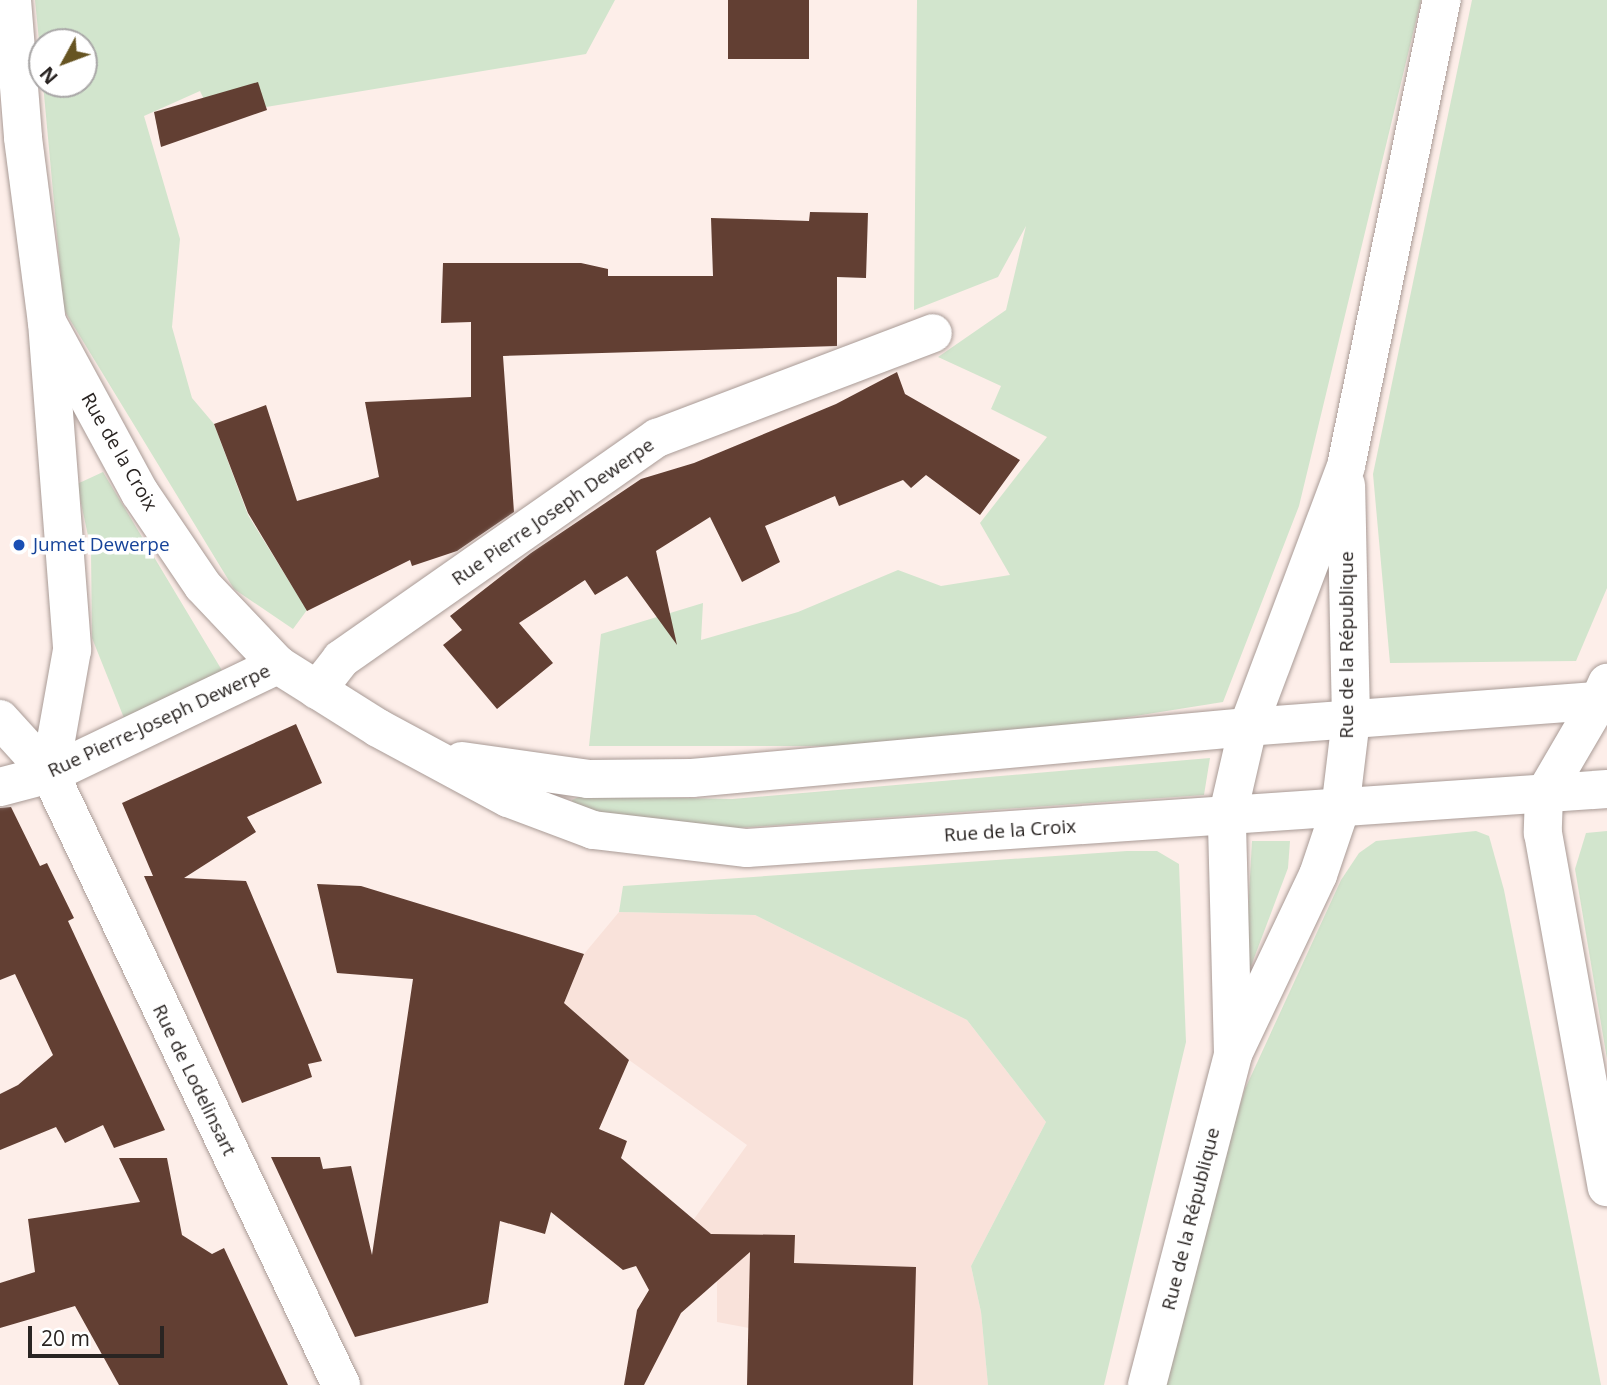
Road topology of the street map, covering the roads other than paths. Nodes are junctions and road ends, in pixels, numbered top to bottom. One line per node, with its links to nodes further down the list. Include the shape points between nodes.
1 (12, 0): 3 (main road, Rue de la Croix, via 23,138)
2 (1442, 0): 5 (main road, Rue de la République)
3 (47, 322): 6 (main road, Rue de la Croix, via 147,503 202,586); 13 (main road, Rue de la Croix, via 72,650)
4 (933, 333): 7 (main road, Rue Pierre Joseph Dewerpe, via 657,438 341,659)
5 (1346, 466): 10 (main road, Rue de la République); 11 (main road, Rue de la République)
6 (278, 665): 7 (main road, Rue de la Croix); 13 (main road, Rue Pierre-Joseph Dewerpe)
7 (317, 690): 12 (main road, Rue de la Croix)
8 (1604, 695): 10 (main road, Rue de la Croix); 16 (main road)
9 (0, 719): 13 (main road, Rue de Lodelinsart)
10 (1351, 719): 11 (main road, Rue de la Croix); 17 (main road, Rue de la République)
11 (1248, 727): 12 (main road, Rue de la Croix, via 692,779 588,779); 18 (main road, Rue de la République)
12 (429, 756): 18 (main road, Rue de la Croix, via 509,798 593,830 708,845 747,848)
13 (50, 774): 14 (main road, Rue Pierre-Joseph Dewerpe); 21 (main road, Rue de Lodelinsart)
14 (0, 787)
15 (1607, 789): 16 (main road, Rue de la Croix)
16 (1544, 795): 17 (main road, Rue de la Croix); 20 (main road, via 1543,833)
17 (1340, 810): 18 (main road, Rue de la Croix); 19 (main road, Rue de la République, via 1318,875)
18 (1227, 818): 19 (main road, Rue de la République)
19 (1233, 1054): 22 (main road, Rue de la République)
20 (1607, 1187)
21 (341, 1385)
22 (1147, 1385)

